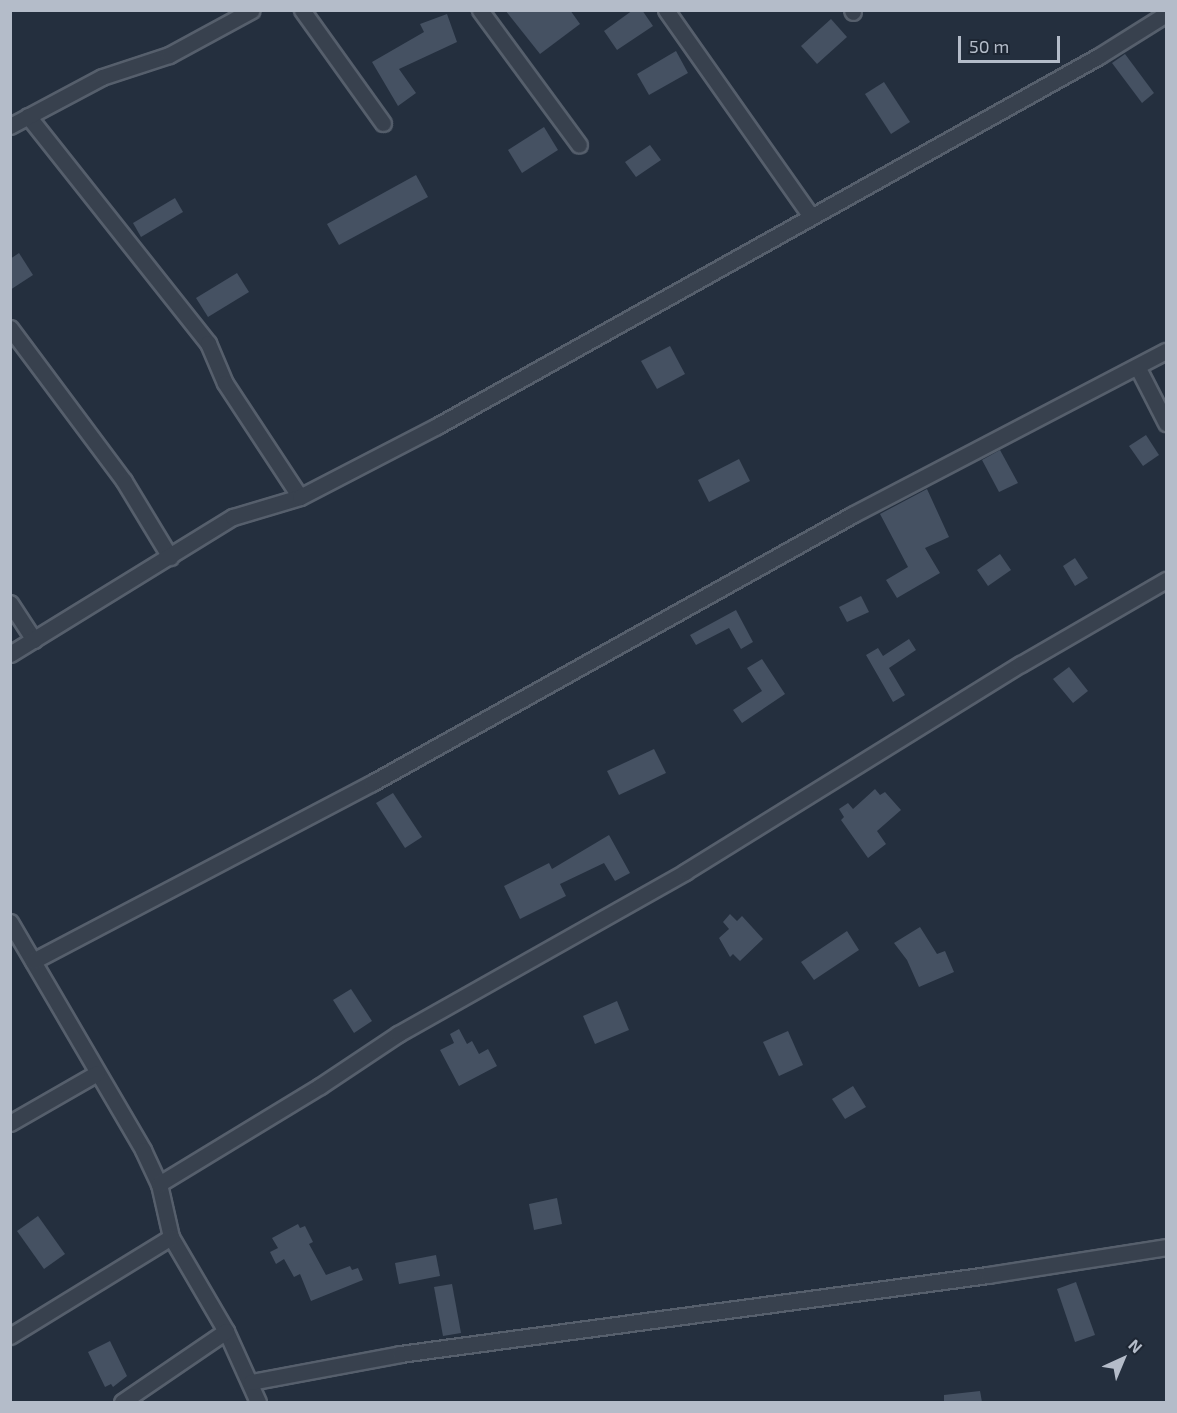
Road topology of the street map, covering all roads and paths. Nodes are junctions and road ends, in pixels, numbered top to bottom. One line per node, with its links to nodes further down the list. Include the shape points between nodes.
1 (252, 10): 6 (street, via 169,54 102,77)
2 (302, 10): 7 (street)
3 (480, 10): 9 (street)
4 (666, 10): 10 (street)
5 (1167, 14): 10 (street)
6 (28, 116): 8 (street); 15 (street, via 208,343 225,384)
7 (383, 123)
8 (10, 126)
9 (579, 145)
10 (811, 216): 15 (street, via 665,300)
11 (10, 328): 16 (street, via 124,481)
12 (1167, 351): 13 (street)
13 (1138, 368): 14 (street); 22 (street, via 852,515 362,788)
14 (1167, 423)
15 (300, 498): 16 (street, via 233,517)
16 (170, 557): 19 (street)
17 (1167, 580): 25 (street, via 1021,664 685,872 398,1034 321,1086)
18 (10, 603): 19 (street)
19 (33, 640): 20 (street)
20 (10, 654)
21 (10, 922): 22 (street)
22 (33, 961): 23 (street)
23 (96, 1073): 24 (street); 25 (street)
24 (10, 1123)
25 (159, 1184): 26 (street)
26 (171, 1237): 28 (street); 29 (street)
27 (1167, 1247): 30 (street, via 400,1354)
28 (226, 1331): 30 (street); 31 (street)
29 (10, 1336)
30 (250, 1382): 32 (street)
31 (122, 1402)
32 (258, 1402)

